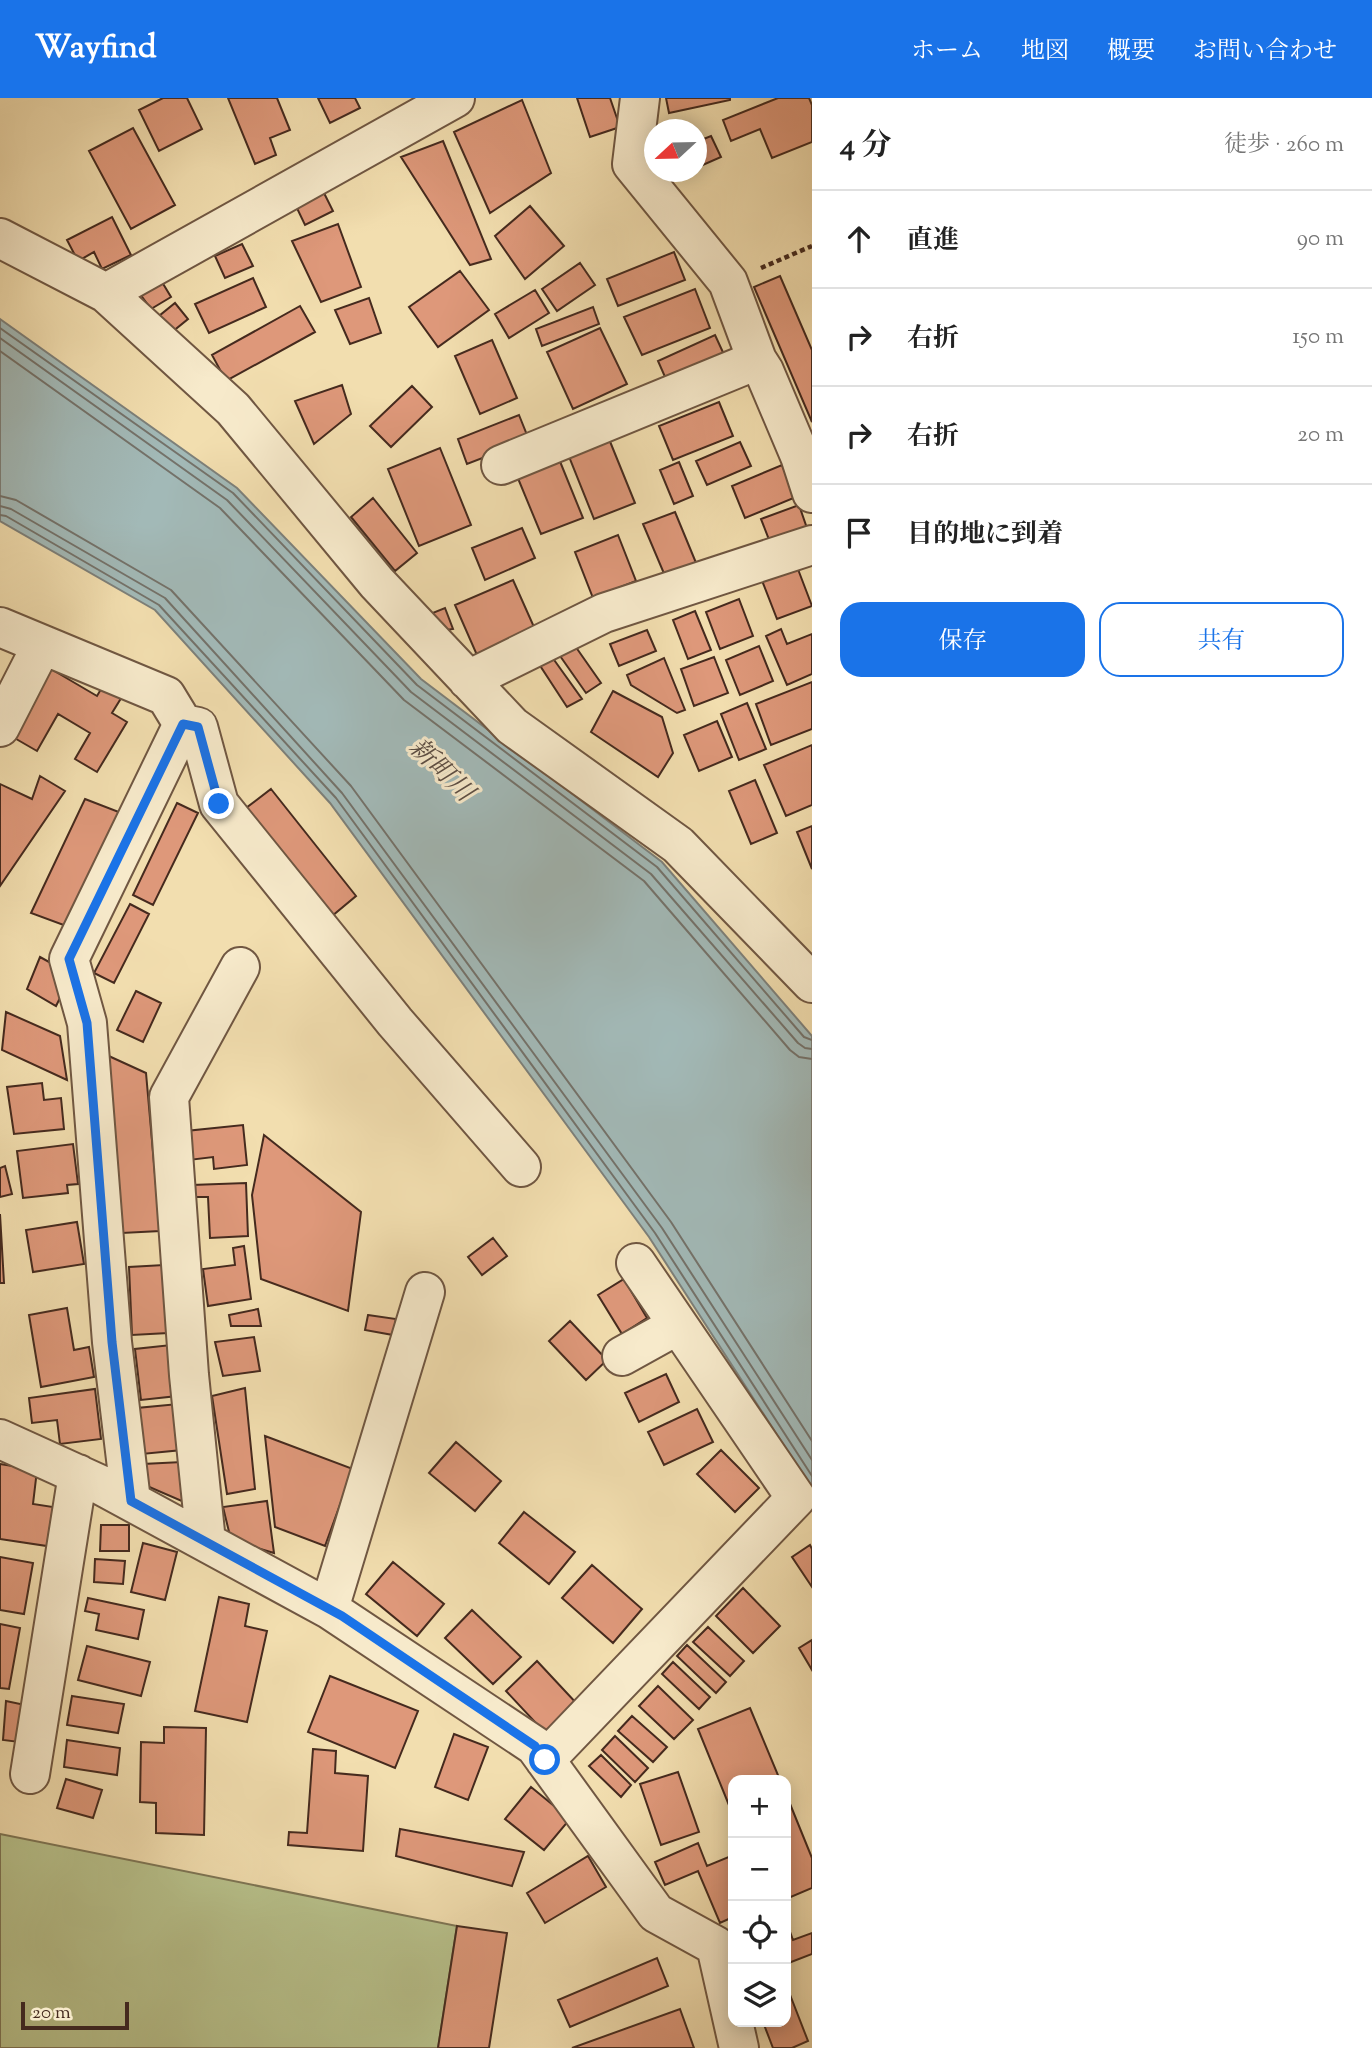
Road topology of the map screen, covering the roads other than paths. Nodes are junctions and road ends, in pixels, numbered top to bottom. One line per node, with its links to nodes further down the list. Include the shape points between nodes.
1 (455, 98): 4 (street)
2 (640, 98): 5 (street, via 632,164 728,282)
3 (0, 238): 4 (street)
4 (106, 293): 11 (street, via 233,409 377,583)
5 (757, 360): 6 (street); 7 (street)
6 (501, 465)
7 (812, 493)
8 (812, 545): 11 (street, via 604,614)
9 (0, 626): 10 (street)
10 (42, 645): 12 (street, via 166,696); 13 (street)
11 (468, 680): 15 (street, via 512,726 678,845)
12 (183, 724): 16 (street, via 198,727 219,804); 23 (street, via 69,959 87,1023 112,1342)
13 (0, 726)
14 (240, 967): 24 (street, via 169,1097)
15 (812, 983)
16 (521, 1167)
17 (636, 1263): 19 (street)
18 (425, 1292): 25 (street)
19 (678, 1325): 20 (street); 26 (street, via 796,1498)
20 (622, 1356)
21 (0, 1438): 22 (street)
22 (78, 1474): 23 (street); 27 (street)
23 (131, 1501): 24 (street)
24 (206, 1542): 25 (street)
25 (329, 1609): 26 (street, via 535,1746)
26 (545, 1760): 28 (street, via 656,1913 716,1946)
27 (30, 1774)
28 (739, 2048)

